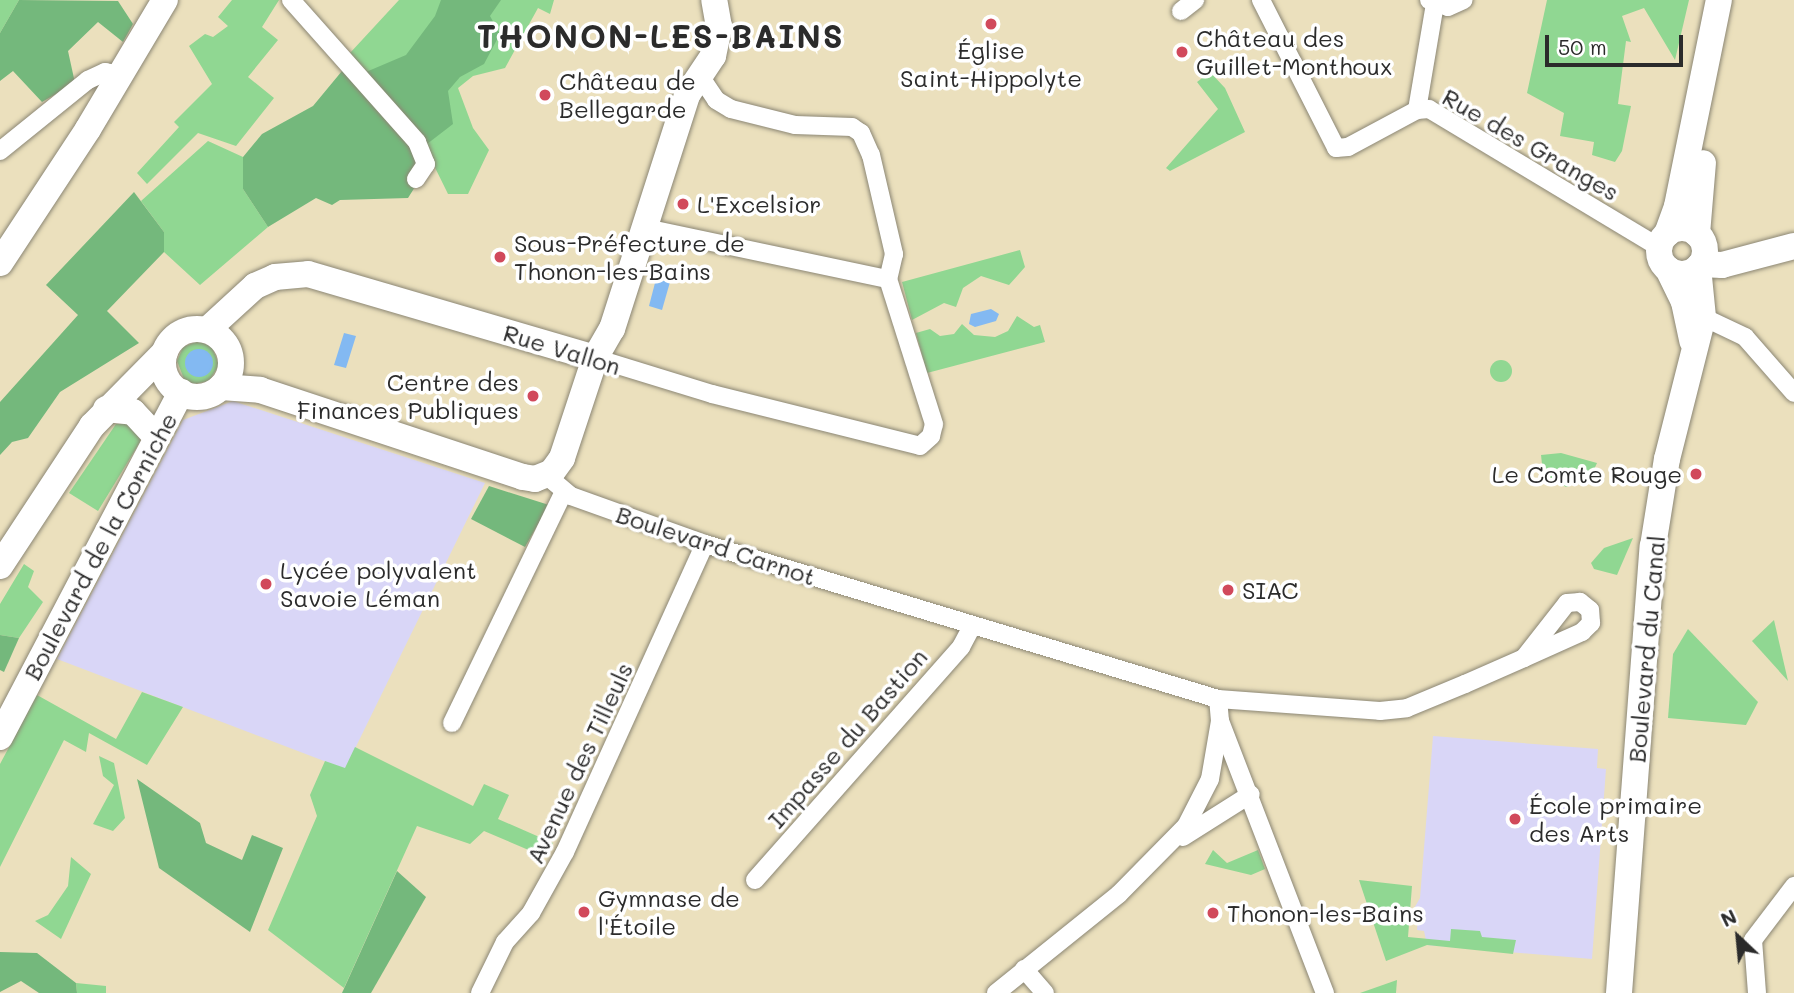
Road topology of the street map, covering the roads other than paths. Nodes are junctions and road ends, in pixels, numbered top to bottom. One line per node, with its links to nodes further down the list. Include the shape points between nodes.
1 (291, 0): 12 (street, via 417,142 426,164)
2 (714, 0): 9 (street, via 716,47)
3 (1261, 0): 10 (street, Rue des Granges, via 1336,148 1348,147)
4 (1464, 0): 6 (street, via 1448,7)
5 (170, 1): 8 (street)
6 (1432, 2): 10 (street)
7 (1726, 8): 15 (street); 16 (street, Boulevard du Canal, via 1702,170)
8 (122, 75): 11 (street, via 105,72 88,80); 18 (street)
9 (700, 76): 13 (street, via 682,110); 19 (street, via 716,100 731,109 795,125 852,127 861,133 873,162 894,254)
10 (1417, 110): 15 (street, Rue des Granges, via 1441,116)
11 (0, 151)
12 (416, 179)
13 (645, 228): 19 (street); 24 (street, via 612,330)
14 (1792, 245): 17 (street)
15 (1665, 250): 16 (street, via 1682,229); 16 (street, via 1684,274); 22 (street, Boulevard du Canal, via 1685,302)
16 (1699, 251): 17 (street); 20 (street, Boulevard du Canal)
17 (1747, 258): 20 (street, via 1724,281)
18 (0, 263)
19 (888, 279): 24 (street, Rue Vallon, via 934,424 931,436 920,446)
20 (1703, 317): 22 (street, Boulevard du Canal); 28 (street, via 1750,341)
21 (207, 330): 23 (street, via 182,333); 24 (street, Rue Vallon, via 265,281 308,274); 25 (street, via 219,337 230,355 229,375)
22 (1693, 350): 49 (street, Boulevard du Canal, via 1656,524)
23 (165, 352): 26 (street); 27 (street, via 164,368)
24 (595, 358): 31 (street)
25 (221, 387): 27 (street, via 202,397); 31 (street, Boulevard Carnot, via 260,390)
26 (130, 389): 27 (street); 29 (street)
27 (177, 389): 30 (street, Boulevard de la Corniche)
28 (1794, 393)
29 (106, 410): 30 (street, via 141,417); 33 (street)
30 (157, 438): 39 (street, Boulevard de la Corniche)
31 (555, 484): 32 (street, Boulevard Carnot); 38 (street)
32 (705, 544): 34 (street, Boulevard Carnot); 45 (street, Avenue des Tilleuls, via 565,852 531,913 505,942)
33 (0, 565)
34 (972, 626): 36 (street, Boulevard Carnot); 42 (street, Impasse du Bastion, via 961,647)
35 (1524, 658): 36 (street, Boulevard Carnot, via 1395,710)
36 (1218, 699): 37 (street)
37 (1220, 721): 40 (street); 41 (street, via 1202,799)
38 (452, 723)
39 (0, 737)
40 (1251, 794): 41 (street); 48 (street)
41 (1163, 851): 44 (street, via 1119,894)
42 (755, 880)
43 (1794, 886): 50 (street, via 1753,940)
44 (1024, 969): 46 (street); 47 (street)
45 (480, 993)
46 (996, 993)
47 (1045, 993)
48 (1325, 993)
49 (1619, 993)
50 (1757, 993)

